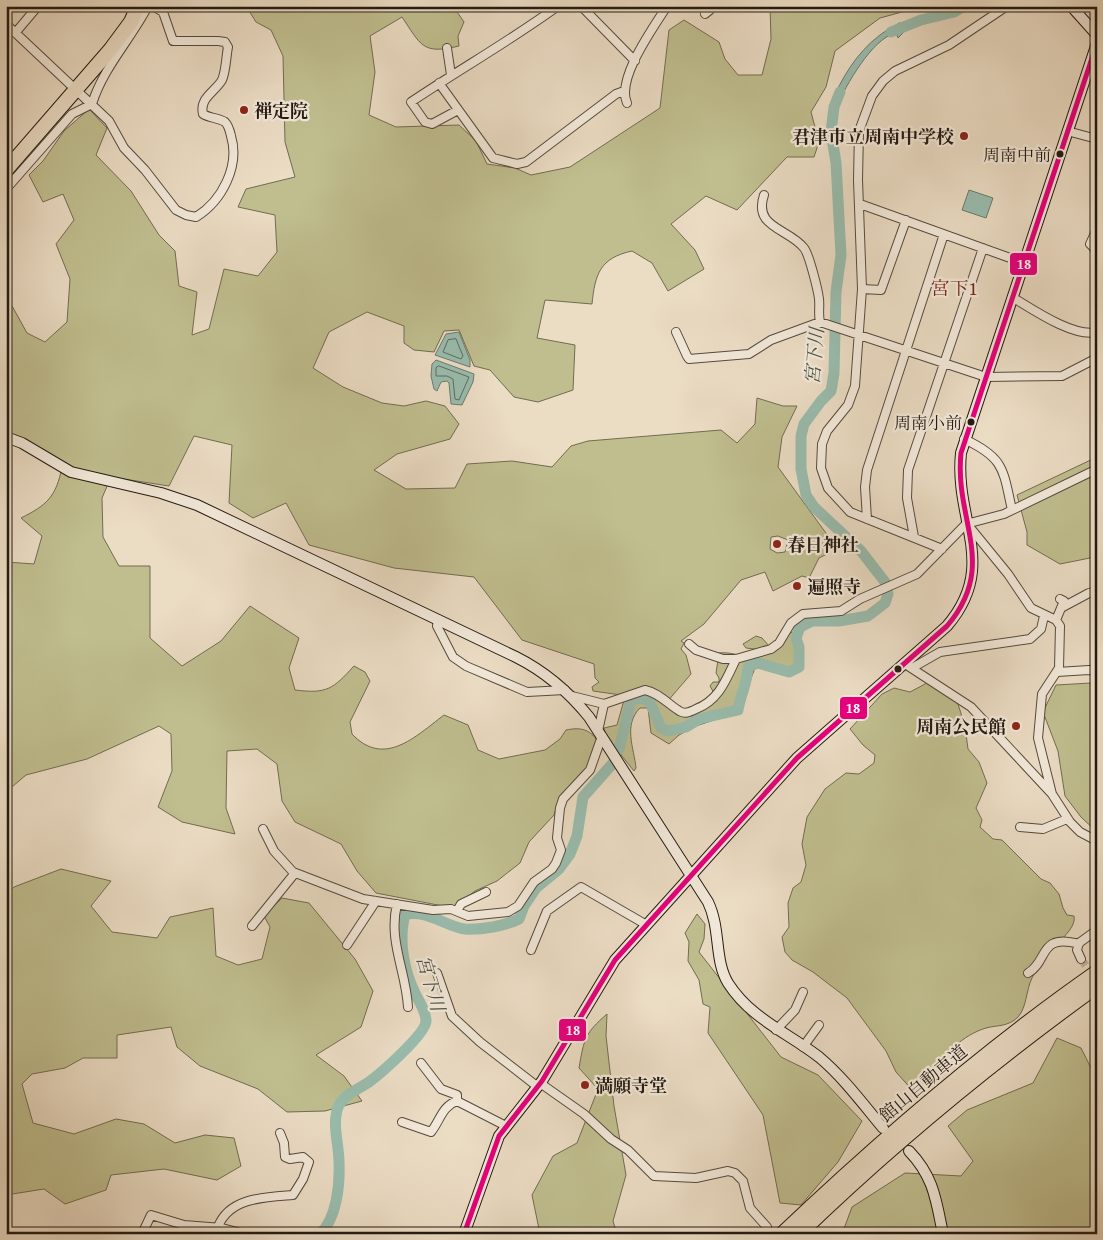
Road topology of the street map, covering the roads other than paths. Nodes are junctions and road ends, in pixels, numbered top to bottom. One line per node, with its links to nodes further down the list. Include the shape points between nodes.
1 (38, 6): 11 (street)
2 (138, 6): 19 (highway, via 131,22)
3 (148, 6): 22 (street, via 132,36 98,85)
4 (153, 6): 22 (street, via 163,12 174,41 218,41 225,42 228,47 221,80 206,97 202,109 203,114 224,121 229,128 234,163 226,182 203,213 196,217 176,210)
5 (558, 6): 17 (street)
6 (581, 6): 15 (street)
7 (667, 6): 15 (street)
8 (1007, 6): 29 (street, via 949,45 895,71 883,81 872,96 860,131)
9 (1072, 6): 12 (street)
10 (6, 24): 11 (street)
11 (16, 32): 19 (street)
12 (1097, 36)
13 (1097, 43): 16 (street)
14 (447, 48): 17 (street)
15 (635, 61): 20 (street)
16 (1092, 72): 24 (street)
17 (451, 75): 18 (street)
18 (439, 83): 23 (street); 23 (street, via 411,102 425,122 435,124)
19 (76, 90): 22 (street); 26 (highway)
20 (624, 91): 21 (street); 23 (street, via 521,164 493,158)
21 (627, 103)
22 (92, 104): 27 (street, via 72,114)
23 (458, 110)
24 (1067, 131): 25 (street); 35 (street)
25 (1097, 139)
26 (6, 170)
27 (6, 189)
28 (764, 196): 38 (street, via 764,218 796,240 810,258)
29 (860, 204): 30 (street); 36 (street)
30 (906, 220): 32 (street); 36 (street, via 881,290)
31 (1097, 229): 34 (street, via 1090,244)
32 (944, 234): 33 (street); 42 (street)
33 (983, 248): 35 (street); 44 (street)
34 (1097, 251)
35 (1024, 263): 37 (street)
36 (862, 289): 41 (street)
37 (1012, 298): 40 (street, via 1068,327); 45 (street)
38 (822, 323): 39 (street, via 771,340 749,354 699,359 687,356); 41 (street)
39 (676, 332)
40 (1097, 332)
41 (858, 335): 42 (street); 50 (street, via 855,386 848,405 827,430 820,456 824,479 834,498 850,512)
42 (905, 351): 44 (street); 50 (street, via 867,470)
43 (1097, 358): 45 (street, via 1062,376)
44 (944, 363): 45 (street); 52 (street, via 908,470 907,498)
45 (986, 377): 47 (street)
46 (6, 437): 58 (street, via 71,472 197,505)
47 (964, 439): 49 (street, via 996,459 1003,471); 51 (street, via 960,480)
48 (1097, 468): 49 (street)
49 (1012, 510): 51 (street)
50 (867, 519): 52 (street)
51 (966, 524): 53 (street); 57 (street, via 1008,574 1031,608); 62 (street, via 974,560 970,588 947,626)
52 (914, 537): 53 (street)
53 (942, 549): 61 (street, via 917,574 841,611 803,614 791,623 776,645)
54 (1097, 591): 56 (street, via 1089,592)
55 (1060, 599): 56 (street, via 1064,602)
56 (1061, 608): 59 (street)
57 (1044, 616): 59 (street); 62 (street, via 1041,629 1033,638 940,652)
58 (438, 619): 65 (street, via 537,668); 65 (street, via 437,626 453,657 466,666 527,692)
59 (1056, 620): 63 (street, via 1061,629)
60 (689, 644): 61 (street, via 718,658)
61 (736, 659): 66 (street, via 716,698 688,713 645,690)
62 (908, 666): 68 (street, via 971,707); 74 (street, via 797,758)
63 (1057, 672): 64 (street); 68 (street, via 1042,694 1038,738)
64 (1097, 672)
65 (568, 693): 66 (street); 67 (street)
66 (604, 704): 67 (street)
67 (600, 733): 74 (street); 78 (street, via 590,770 563,800 560,808 557,838 561,850 552,869 537,879 518,906 508,912 475,916)
68 (1052, 794): 69 (street)
69 (1068, 818): 70 (street, via 1043,829); 72 (street, via 1080,832)
70 (1020, 827)
71 (264, 829): 73 (street, via 274,850)
72 (1097, 841)
73 (295, 874): 76 (street); 80 (street)
74 (689, 876): 79 (street); 93 (street, via 712,910 718,931 720,962 727,981 752,1010)
75 (486, 892): 78 (street, via 461,904)
76 (376, 901): 77 (street); 83 (street)
77 (397, 904): 78 (street); 91 (street, via 395,945)
78 (457, 911)
79 (645, 924): 84 (street, via 581,887 548,911); 96 (street, via 615,960)
80 (252, 926)
81 (1097, 930): 82 (street)
82 (1079, 944): 85 (street, via 1077,950); 88 (street, via 1064,942 1050,945)
83 (347, 945)
84 (530, 950)
85 (1081, 959)
86 (1097, 972): 108 (highway, 館山自動車道, via 983,1057 902,1124)
87 (436, 973): 96 (street, via 452,1016 480,1042)
88 (1028, 973)
89 (1097, 986): 109 (highway, 館山自動車道, via 955,1096)
90 (803, 992): 93 (street, via 795,1010)
91 (408, 1007)
92 (820, 1025): 94 (street)
93 (776, 1030): 94 (street)
94 (803, 1047): 100 (street, via 830,1066)
95 (421, 1063): 97 (street, via 441,1089 457,1095)
96 (539, 1085): 99 (street); 103 (street, via 584,1114 654,1176 696,1178 728,1171 739,1175 750,1208)
97 (458, 1101): 98 (street, via 441,1113 431,1132); 99 (street)
98 (402, 1122)
99 (506, 1126): 107 (street, via 494,1145)
100 (883, 1128)
101 (280, 1133): 104 (street, via 285,1157 303,1157 309,1162 297,1192 244,1203 222,1220)
102 (909, 1151): 110 (street, via 924,1167 934,1189)
103 (767, 1227)
104 (218, 1228): 105 (street, via 184,1225 151,1215); 106 (street)
105 (142, 1234)
106 (245, 1234)
107 (464, 1234)
108 (782, 1234)
109 (799, 1234)
110 (943, 1234)

